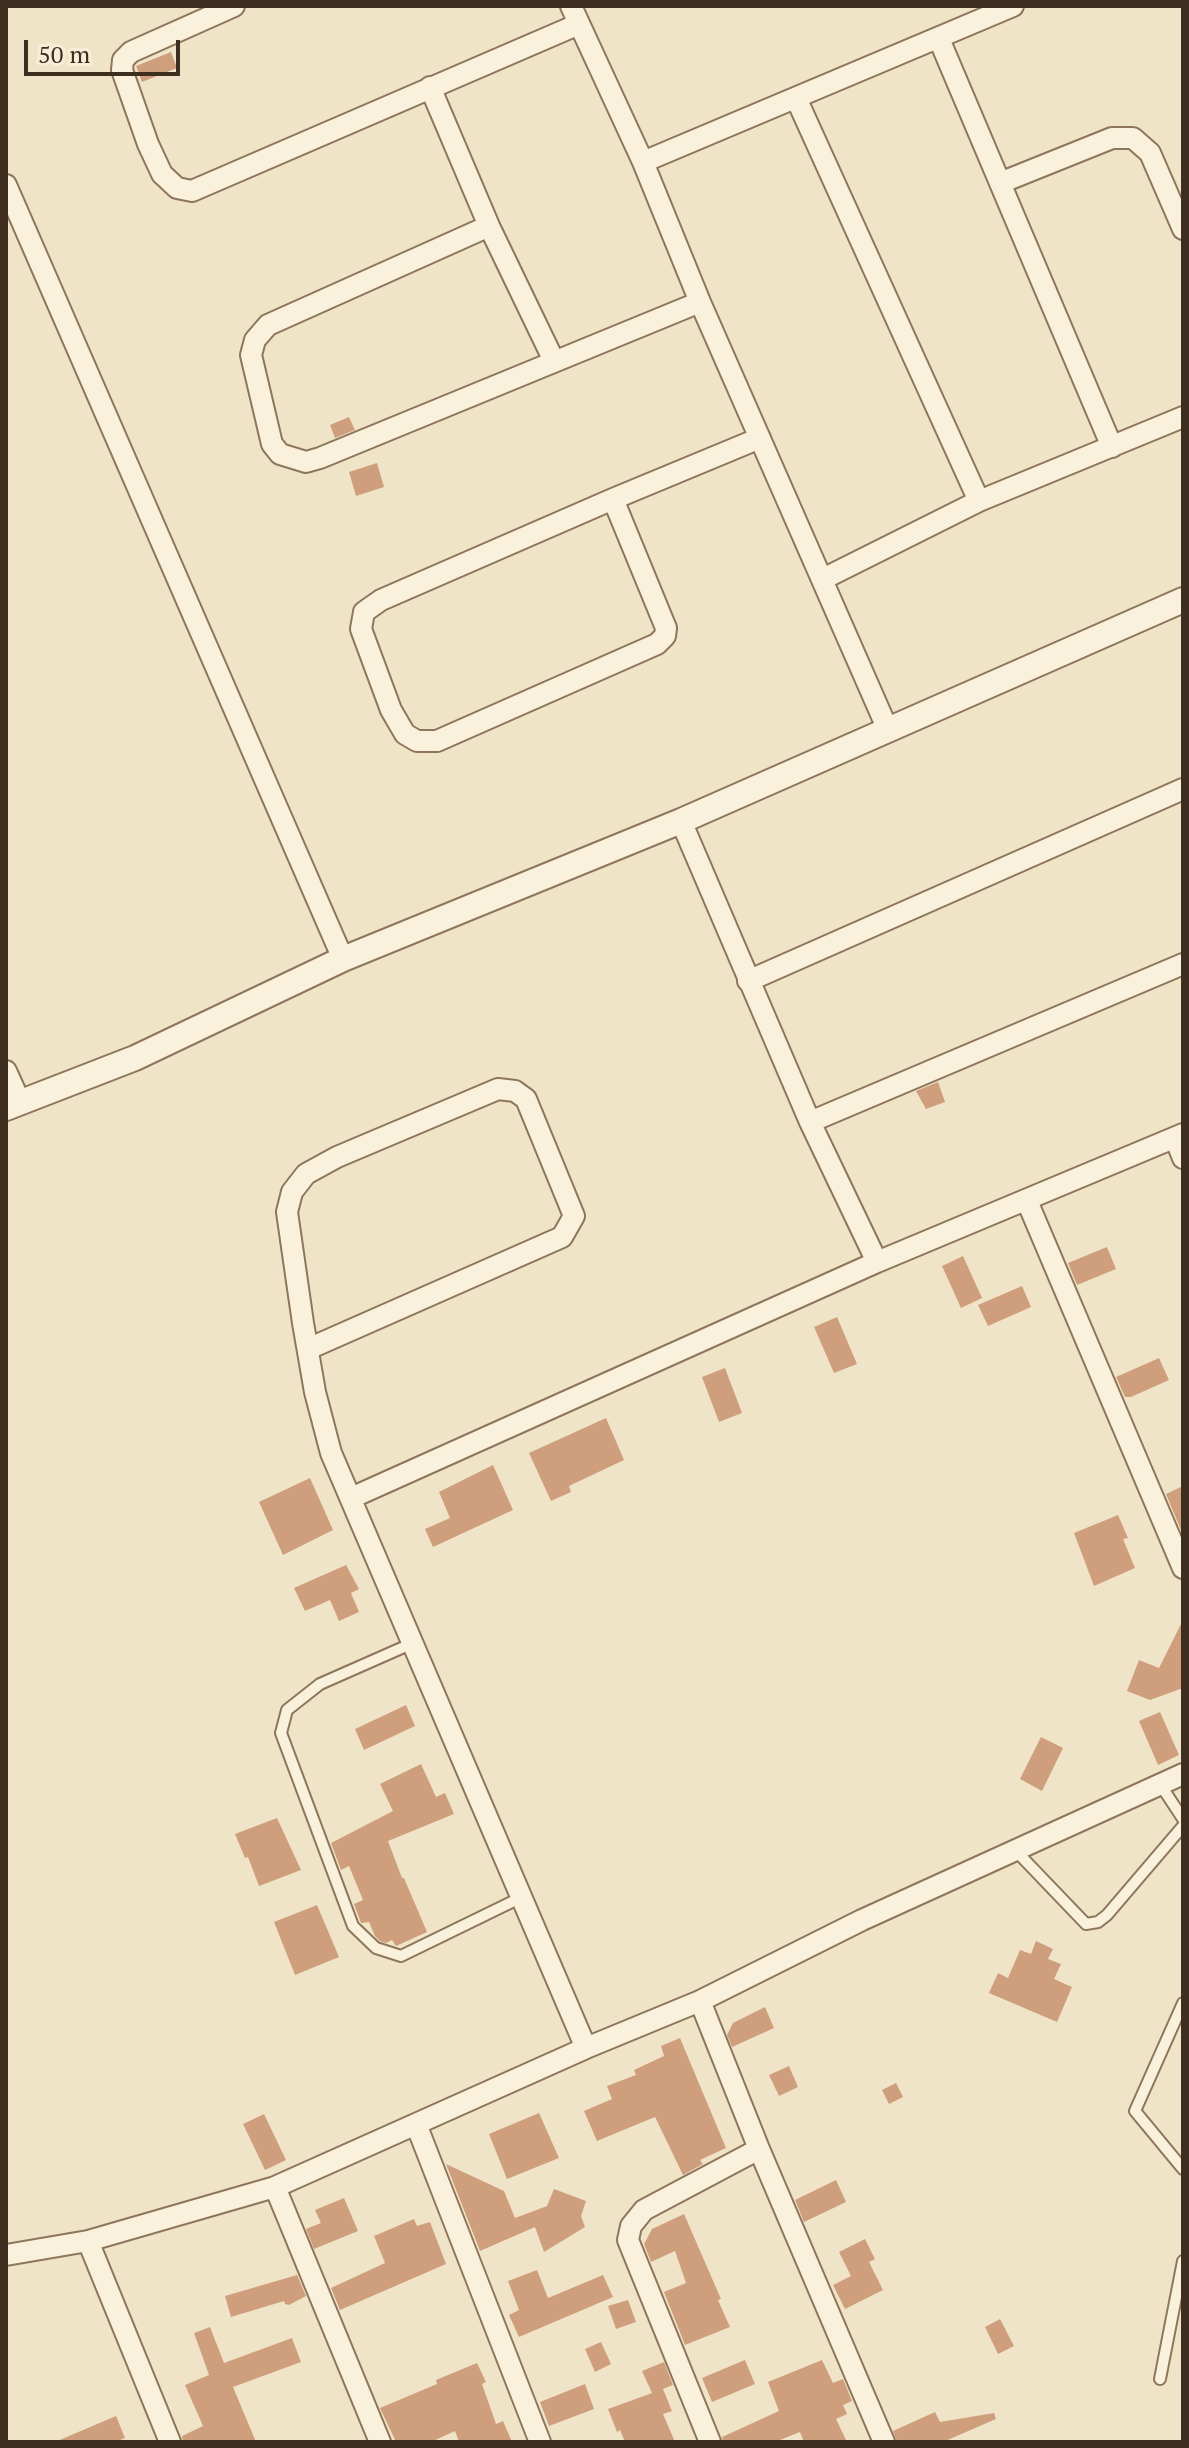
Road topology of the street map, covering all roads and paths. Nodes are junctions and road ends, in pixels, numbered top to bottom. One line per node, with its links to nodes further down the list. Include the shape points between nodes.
1 (234, 6): 5 (street, via 123,60 148,144 162,174 177,188 192,191)
2 (1013, 6): 4 (street)
3 (575, 15): 5 (street); 7 (street)
4 (939, 39): 6 (street); 8 (street)
5 (430, 87): 10 (street)
6 (796, 98): 7 (street); 18 (street)
7 (643, 162): 12 (street)
8 (1000, 183): 11 (street, via 1112,138 1133,138 1150,153); 16 (street)
9 (6, 185): 24 (street)
10 (489, 226): 13 (street); 13 (street, via 268,325 251,355 272,444 293,459 320,458)
11 (1183, 229)
12 (700, 302): 13 (street); 15 (street)
13 (554, 361)
14 (1183, 417): 16 (street)
15 (760, 438): 17 (street); 19 (street)
16 (1112, 447): 18 (street)
17 (613, 499): 17 (street, via 364,612 361,629 405,734 417,741 437,741 665,636)
18 (979, 501): 19 (street)
19 (823, 579): 21 (street)
20 (1183, 600): 21 (street)
21 (888, 730): 23 (street)
22 (1183, 789): 26 (street)
23 (681, 821): 24 (street); 26 (street)
24 (343, 959): 28 (street, via 135,1058)
25 (1183, 964): 29 (street)
26 (748, 981): 29 (street)
27 (6, 1071): 28 (street)
28 (13, 1105)
29 (810, 1122): 33 (street)
30 (1179, 1136): 31 (street); 32 (street)
31 (1183, 1158)
32 (1027, 1201): 33 (street); 36 (street)
33 (877, 1262): 35 (street)
34 (308, 1349): 34 (street, via 562,1237 574,1216 526,1099 498,1089 306,1174 292,1192 287,1212); 35 (street, via 331,1453)
35 (351, 1498): 37 (street)
36 (1183, 1568)
37 (413, 1643): 43 (street); 43 (lane, via 320,1684 287,1710 281,1733 353,1926 376,1948 401,1956)
38 (1183, 1774): 39 (street)
39 (1160, 1784): 40 (lane); 42 (street)
40 (1183, 1819)
41 (1183, 1826): 42 (lane, via 1107,1915 1086,1924)
42 (1016, 1851): 44 (street)
43 (520, 1898): 46 (street)
44 (700, 2001): 46 (street); 48 (street)
45 (1183, 2003): 49 (lane, via 1135,2111)
46 (586, 2048): 47 (street)
47 (416, 2124): 50 (street); 57 (street)
48 (759, 2149): 58 (street, via 644,2210 628,2240); 59 (street)
49 (1183, 2169)
50 (275, 2187): 51 (street); 56 (street)
51 (88, 2241): 52 (street); 55 (street)
52 (6, 2255)
53 (1183, 2261): 54 (lane)
54 (1160, 2379)
55 (170, 2442)
56 (380, 2442)
57 (540, 2442)
58 (710, 2442)
59 (884, 2442)

